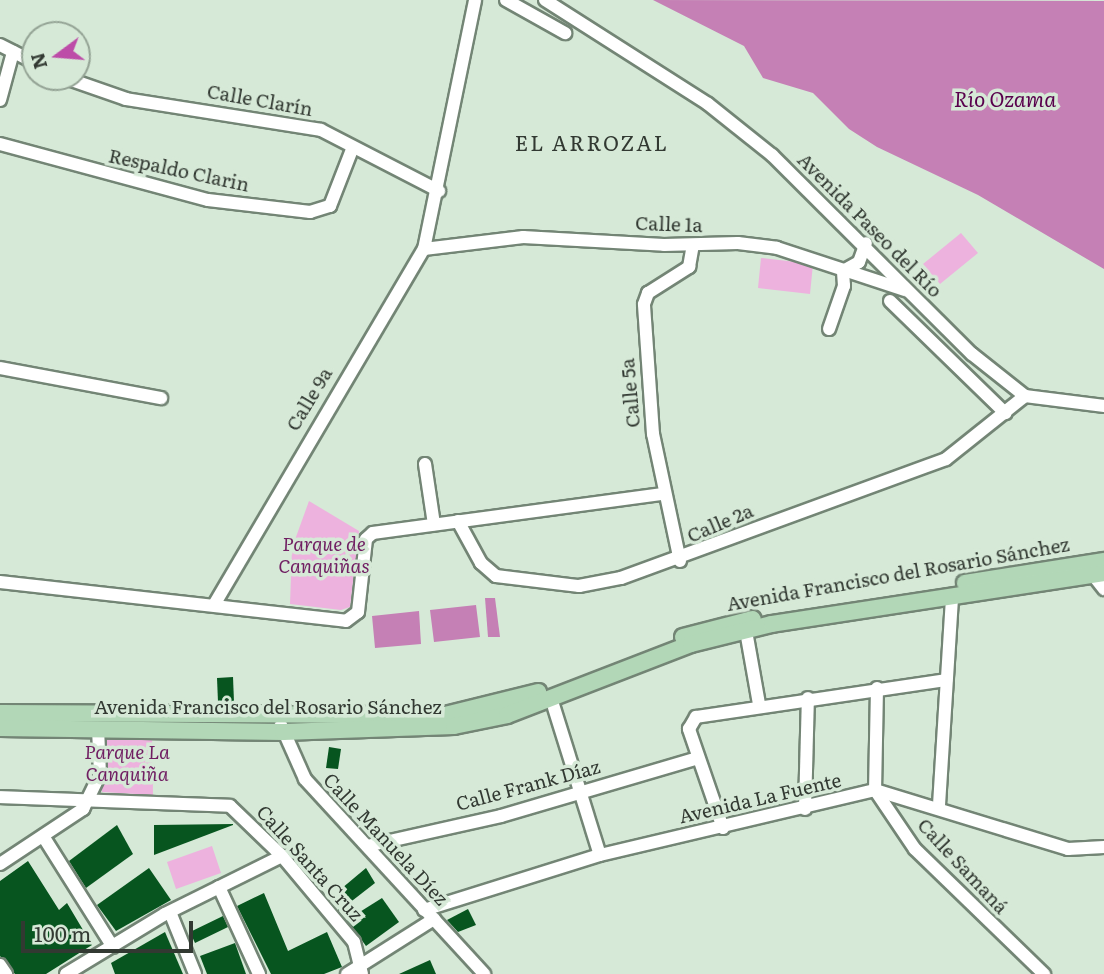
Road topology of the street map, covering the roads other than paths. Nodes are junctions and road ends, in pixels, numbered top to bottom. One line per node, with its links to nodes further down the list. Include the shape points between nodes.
1 (475, 0): 12 (street, Calle 9a)
2 (506, 0): 4 (street)
3 (545, 0): 13 (street, Avenida Paseo del Río, via 708,104 772,155)
4 (565, 33)
5 (0, 46): 6 (street)
6 (13, 52): 7 (street); 9 (street)
7 (21, 56)
8 (91, 87): 11 (street, Calle Clarín, via 126,99 303,126)
9 (0, 100)
10 (0, 144): 11 (street, Respaldo Clarin, via 198,198 310,212 330,206)
11 (353, 147): 12 (street, Calle Clarín)
12 (439, 191): 15 (street, Calle 9a)
13 (866, 243): 16 (street, via 859,262); 17 (street, Avenida Paseo del Río)
14 (693, 245): 15 (street, Calle 1a, via 523,237); 16 (street, Calle 1a, via 777,248); 26 (street, Calle 5a, via 689,267 648,293 644,304)
15 (424, 249): 35 (street, Calle 9a)
16 (843, 271): 17 (street, Calle 1a); 19 (street, via 845,286)
17 (907, 291): 21 (street, Avenida Paseo del Río)
18 (890, 301): 24 (street)
19 (829, 329)
20 (0, 368): 22 (street)
21 (1025, 396): 23 (street); 24 (street, Calle 2a)
22 (161, 398)
23 (1104, 406)
24 (1005, 413): 29 (street, Calle 2a, via 946,459)
25 (425, 464): 28 (street)
26 (662, 494): 27 (street); 29 (street, Calle 5a)
27 (458, 521): 28 (street); 29 (street, Calle 2a, via 481,563 507,580 579,586)
28 (434, 524): 35 (street, via 369,535 358,612 346,621)
29 (680, 561)
30 (1104, 561): 43 (main road, Avenida Francisco del Rosario Sánchez, via 714,626 530,695 467,712)
31 (1099, 574): 33 (street); 34 (main road, Avenida Francisco del Rosario Sánchez)
32 (0, 582): 35 (street)
33 (1104, 589)
34 (952, 596): 36 (main road, Avenida Francisco del Rosario Sánchez); 37 (street)
35 (214, 605)
36 (746, 631): 39 (main road, Avenida Francisco del Rosario Sánchez, via 691,644); 41 (street)
37 (946, 680): 38 (street); 51 (street)
38 (877, 688): 40 (street); 47 (street)
39 (551, 698): 43 (main road, Avenida Francisco del Rosario Sánchez, via 454,726); 48 (street)
40 (808, 698): 41 (street); 52 (street)
41 (759, 704): 46 (street, via 696,718 689,729)
42 (0, 713): 43 (main road, Avenida Francisco del Rosario Sánchez)
43 (281, 725): 45 (main road, Avenida Francisco del Rosario Sánchez); 55 (street, Calle Manuela Díez, via 305,779)
44 (0, 729): 45 (main road, Avenida Francisco del Rosario Sánchez)
45 (98, 729): 50 (street, via 100,774)
46 (698, 758): 48 (street, Calle Frank Díaz); 53 (street)
47 (875, 790): 51 (street, Avenida La Fuente); 52 (street, Avenida La Fuente); 72 (street, Calle Samaná, via 915,849)
48 (579, 793): 55 (street, Calle Frank Díaz); 57 (street)
49 (0, 797): 50 (street, Calle Santa Cruz)
50 (89, 799): 54 (street, via 70,820); 58 (street, Calle Santa Cruz, via 218,801 250,821)
51 (939, 805): 56 (street, Avenida La Fuente, via 1068,849)
52 (805, 809): 53 (street, Avenida La Fuente)
53 (723, 828): 57 (street, Avenida La Fuente)
54 (43, 836): 59 (street); 63 (street)
55 (368, 846): 62 (street, Calle Manuela Díez)
56 (1104, 847)
57 (600, 855): 62 (street, Avenida La Fuente)
58 (282, 856): 60 (street); 65 (street, Calle Santa Cruz, via 354,942)
59 (0, 864)
60 (219, 887): 61 (street); 69 (street)
61 (170, 912): 63 (street); 68 (street)
62 (429, 914): 65 (street, Avenida La Fuente); 71 (street, Calle Manuela Díez)
63 (113, 947): 67 (street)
64 (0, 965): 66 (street)
65 (362, 971): 70 (street, Avenida La Fuente)
66 (6, 974)
67 (66, 974)
68 (195, 974)
69 (259, 974)
70 (347, 974)
71 (484, 974)
72 (1044, 974)

